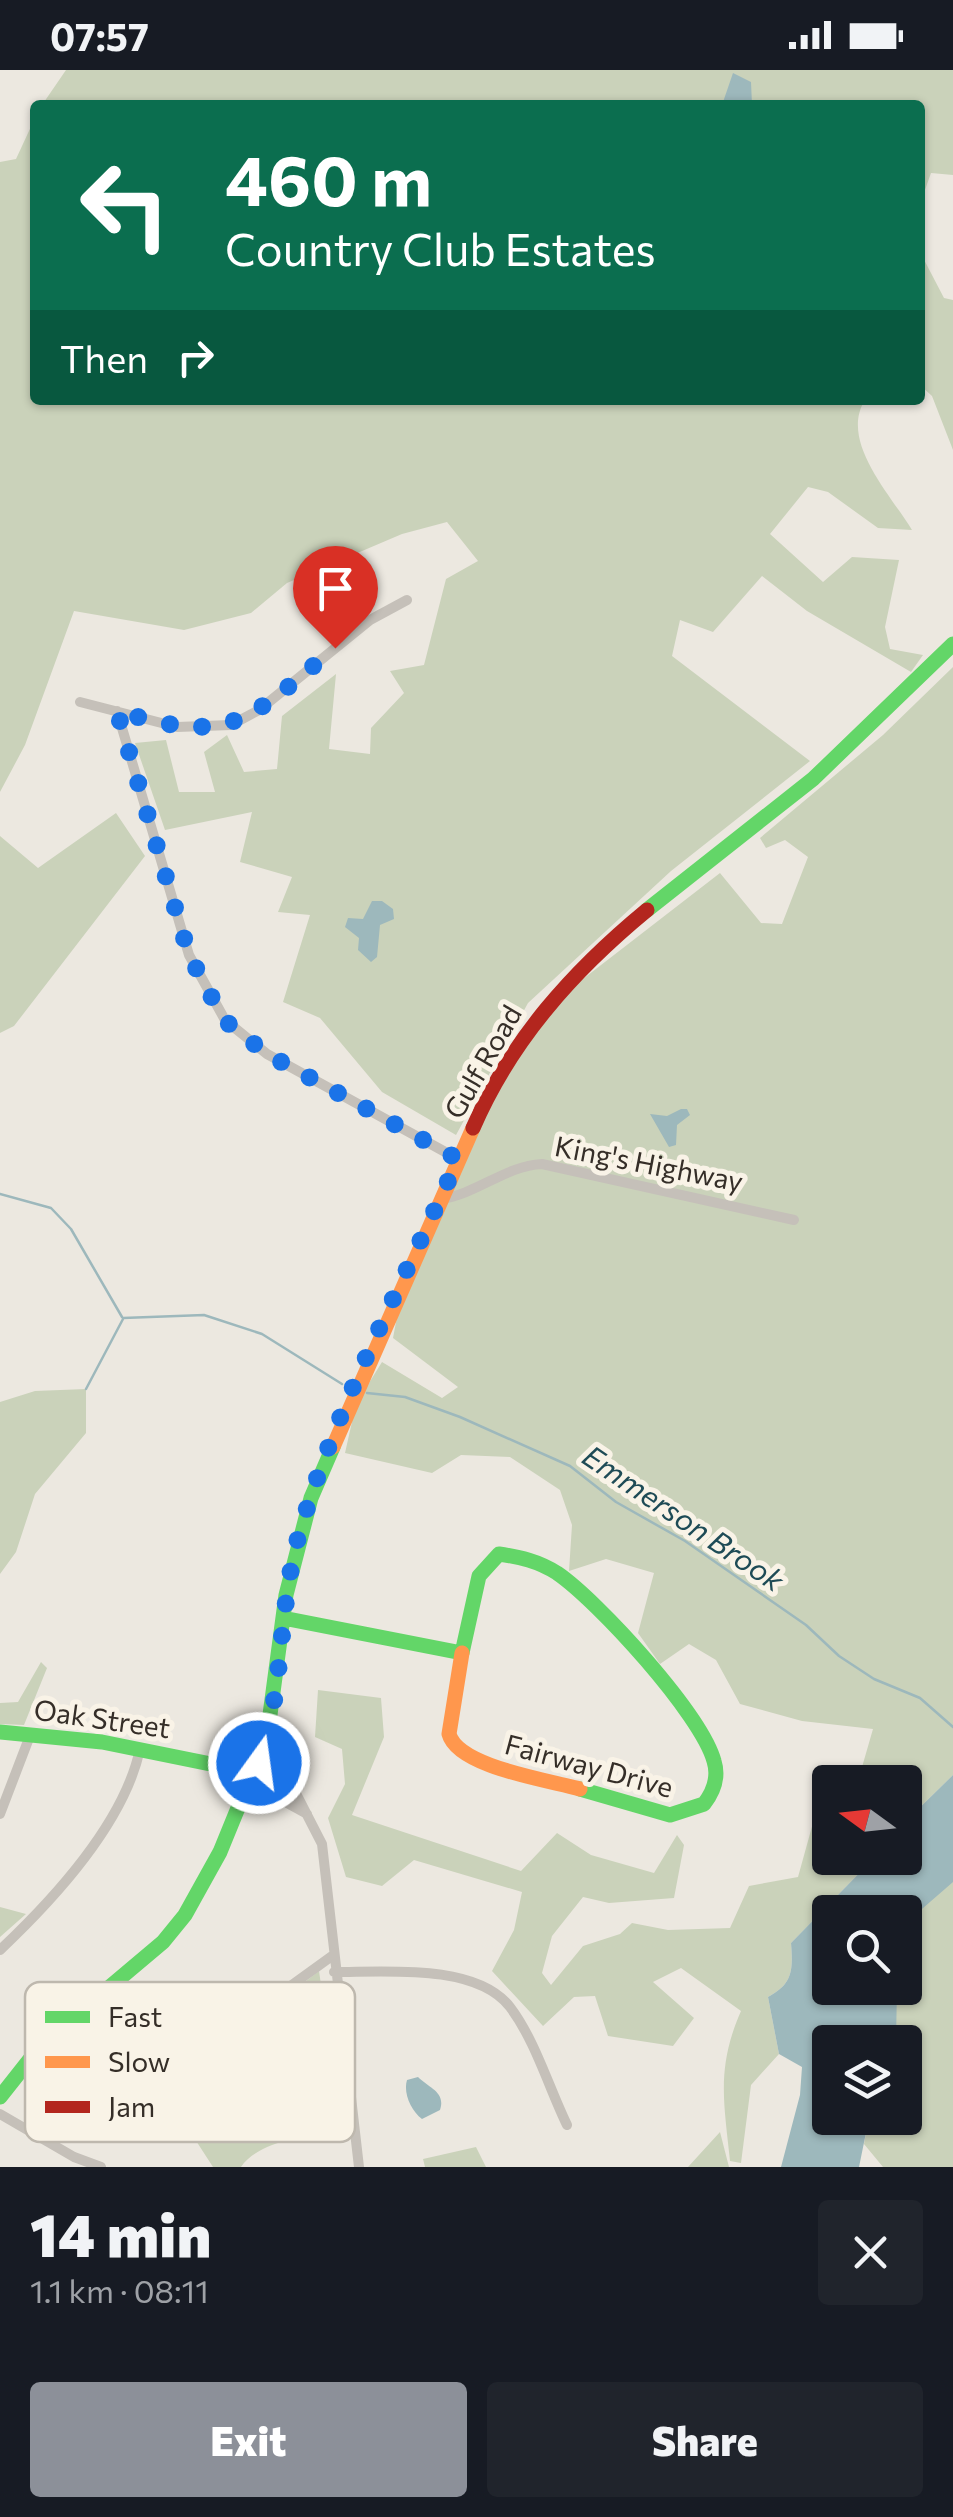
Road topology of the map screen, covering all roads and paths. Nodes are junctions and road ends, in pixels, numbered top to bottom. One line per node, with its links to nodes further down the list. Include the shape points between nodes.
1 (407, 600): 4 (street, via 370,620 231,726 188,729)
2 (953, 644): 5 (street, Gulf Road, via 862,737 564,982 507,1058)
3 (80, 702): 4 (street)
4 (117, 711): 5 (street, via 189,955 224,1020 267,1054)
5 (458, 1159): 6 (street, Gulf Road)
6 (441, 1199): 7 (street, King's Highway, via 542,1164); 8 (street, Gulf Road, via 311,1498)
7 (794, 1220)
8 (282, 1618): 9 (street); 12 (street, Gulf Road)
9 (462, 1653): 9 (street, Fairway Drive, via 483,1566 499,1554 530,1560 596,1605 622,1632 710,1750 715,1790 692,1812 670,1815 468,1758 449,1734)
10 (0, 1732): 11 (street, Oak Street)
11 (30, 1732): 13 (street, Oak Street); 15 (street)
12 (267, 1737): 14 (street, Gulf Road); 16 (street)
13 (140, 1749): 14 (street, Oak Street); 17 (street, via 76,1870)
14 (254, 1776): 16 (street); 20 (street, Gulf Road, via 186,1915)
15 (0, 1814)
16 (307, 1814): 18 (street, via 325,1862)
17 (0, 1950)
18 (332, 1956): 19 (street); 21 (street)
19 (334, 1972): 22 (street); 26 (street, via 433,1974 502,1999)
20 (121, 1982)
21 (296, 1982)
22 (335, 1982)
23 (25, 2066): 24 (street, Gulf Road)
24 (0, 2098)
25 (0, 2114): 27 (street)
26 (567, 2125)
27 (25, 2129)
28 (355, 2136): 31 (street)
29 (48, 2142): 30 (street)
30 (102, 2167)
31 (359, 2167)

